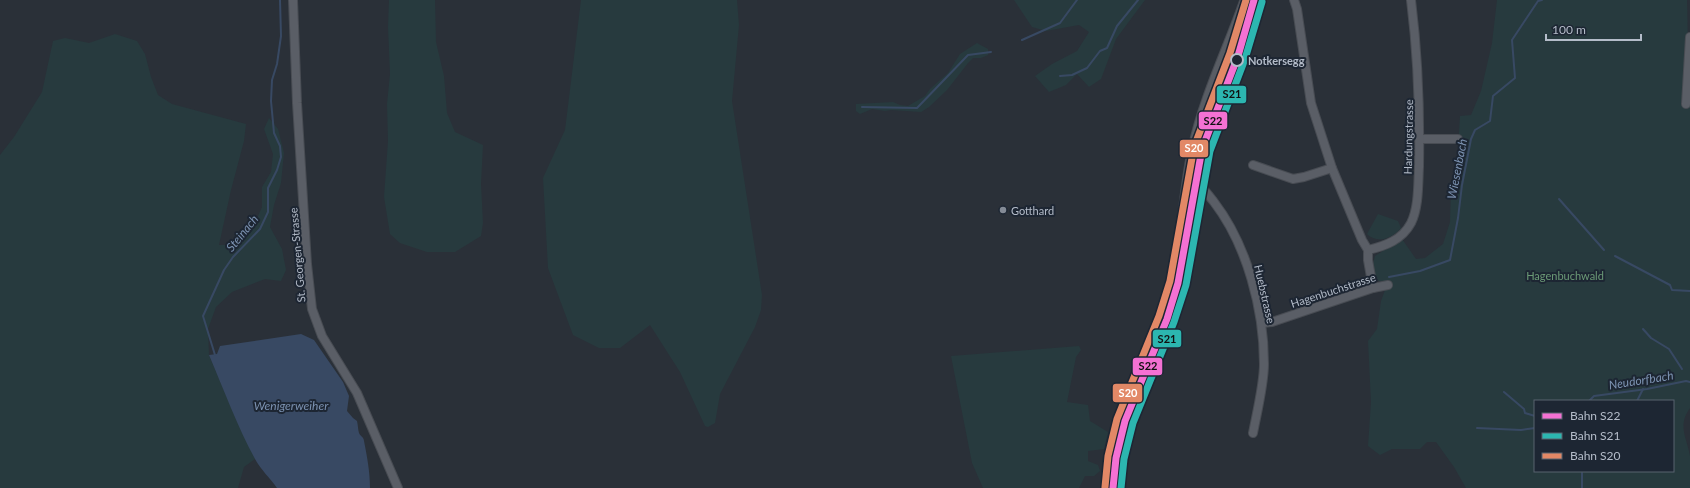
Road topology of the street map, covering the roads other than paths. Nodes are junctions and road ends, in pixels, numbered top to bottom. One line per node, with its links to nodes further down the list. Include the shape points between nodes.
1 (293, 0): 17 (street, St. Georgen-Strasse, via 302,180 312,309 322,336 357,393)
2 (1246, 0): 11 (main road, via 1203,116)
3 (1294, 0): 10 (street, via 1310,103)
4 (1411, 0): 7 (street, Hardungstrasse, via 1420,92)
5 (1690, 37): 6 (street)
6 (1686, 104)
7 (1420, 138): 8 (street); 12 (street, Hardungstrasse, via 1418,184 1411,224 1397,239 1387,245)
8 (1458, 139)
9 (1253, 165): 10 (street, via 1293,179)
10 (1332, 168): 12 (street)
11 (1189, 182): 15 (street, Huebstrasse, via 1198,184 1206,192 1221,211 1239,243 1250,274); 18 (main road, via 1174,276 1160,321 1120,421 1110,459)
12 (1368, 250): 14 (street)
13 (1388, 285): 14 (street, Hagenbuchstrasse)
14 (1373, 288): 15 (street, Hagenbuchstrasse, via 1272,322)
15 (1262, 323): 16 (street, Huebstrasse, via 1264,365)
16 (1253, 433)
17 (398, 488)
18 (1107, 488)

